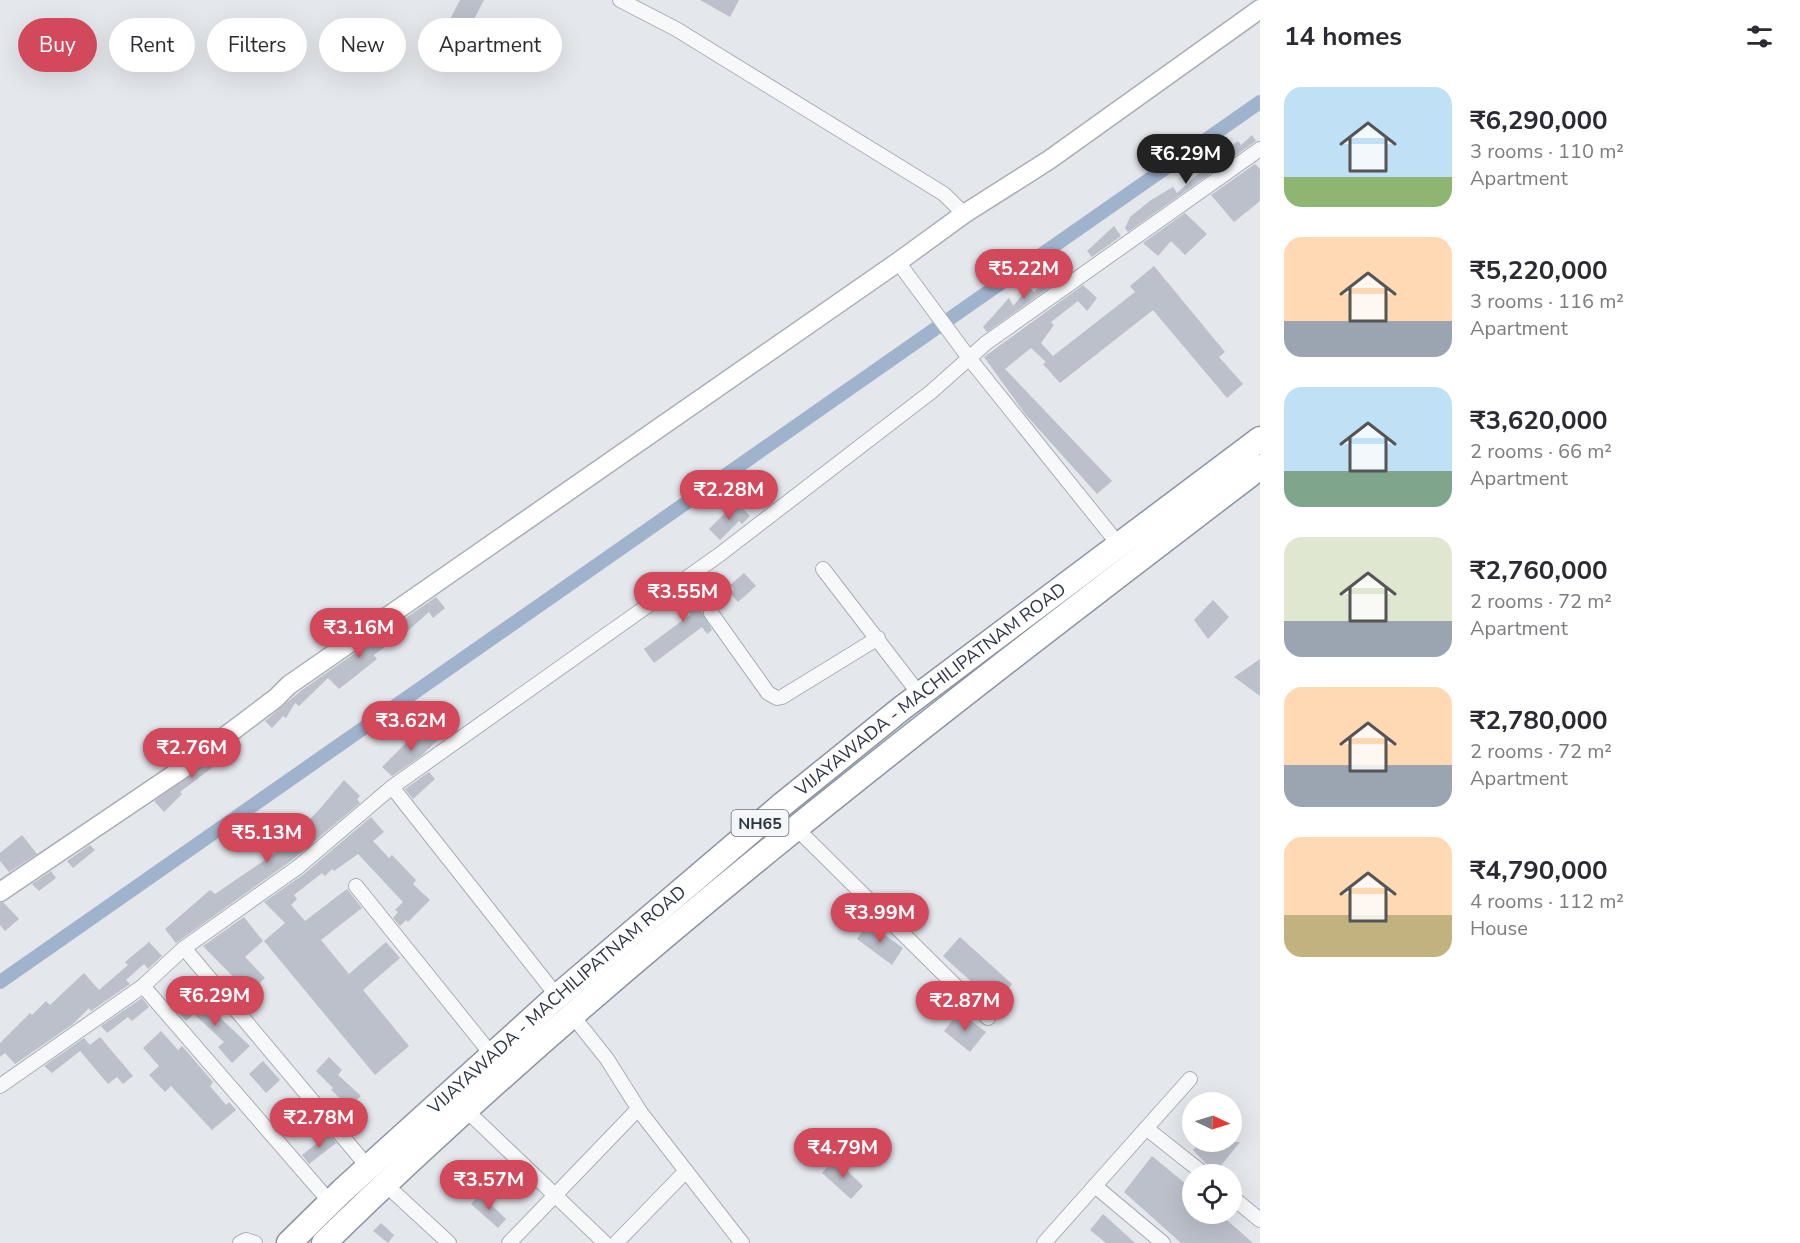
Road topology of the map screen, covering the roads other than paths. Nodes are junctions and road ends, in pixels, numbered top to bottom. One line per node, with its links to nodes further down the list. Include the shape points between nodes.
1 (620, 0): 4 (street, via 676,29 944,194)
2 (1260, 9): 4 (street, via 1049,160)
3 (1260, 149): 6 (street)
4 (964, 214): 5 (street)
5 (904, 269): 6 (street); 17 (street, via 392,612 289,685 182,769)
6 (968, 355): 9 (street); 14 (street, via 894,421 719,555)
7 (1260, 439): 9 (highway, VIJAYAWADA - MACHILIPATNAM ROAD / NH65)
8 (1260, 467): 15 (highway, VIJAYAWADA - MACHILIPATNAM ROAD / NH65)
9 (1119, 545): 13 (highway, VIJAYAWADA - MACHILIPATNAM ROAD / NH65)
10 (823, 569): 12 (street)
11 (711, 613): 12 (street, via 768,693 777,698)
12 (878, 638): 13 (street)
13 (920, 695): 20 (highway, VIJAYAWADA - MACHILIPATNAM ROAD / NH65, via 783,804)
14 (392, 788): 18 (street, via 298,867); 20 (street)
15 (795, 827): 20 (highway, VIJAYAWADA - MACHILIPATNAM ROAD / NH65); 21 (street)
16 (356, 886): 22 (street)
17 (0, 892)
18 (184, 948): 19 (street); 29 (street)
19 (143, 986): 24 (street); 34 (street)
20 (565, 1006): 22 (highway, VIJAYAWADA - MACHILIPATNAM ROAD / NH65); 25 (street, via 607,1059); 26 (highway, VIJAYAWADA - MACHILIPATNAM ROAD / NH65)
21 (988, 1018)
22 (492, 1055): 29 (highway, VIJAYAWADA - MACHILIPATNAM ROAD / NH65)
23 (1190, 1079): 27 (street)
24 (0, 1086)
25 (638, 1108): 30 (street); 33 (street)
26 (466, 1110): 31 (highway, VIJAYAWADA - MACHILIPATNAM ROAD / NH65); 33 (street)
27 (1146, 1128): 28 (street); 32 (street)
28 (1191, 1164)
29 (368, 1167): 34 (highway, VIJAYAWADA - MACHILIPATNAM ROAD / NH65)
30 (686, 1171): 44 (street); 45 (street)
31 (385, 1184): 40 (highway, VIJAYAWADA - MACHILIPATNAM ROAD / NH65); 41 (street)
32 (1095, 1186): 46 (street); 47 (street)
33 (555, 1197): 42 (street); 43 (street)
34 (330, 1202): 39 (highway, VIJAYAWADA - MACHILIPATNAM ROAD / NH65)
35 (1242, 1206): 36 (street)
36 (1260, 1221)
37 (240, 1243): 38 (street)
38 (255, 1243)
39 (289, 1243)
40 (324, 1243)
41 (449, 1243)
42 (509, 1243)
43 (605, 1243)
44 (616, 1243)
45 (742, 1243)
46 (1044, 1243)
47 (1163, 1243)

